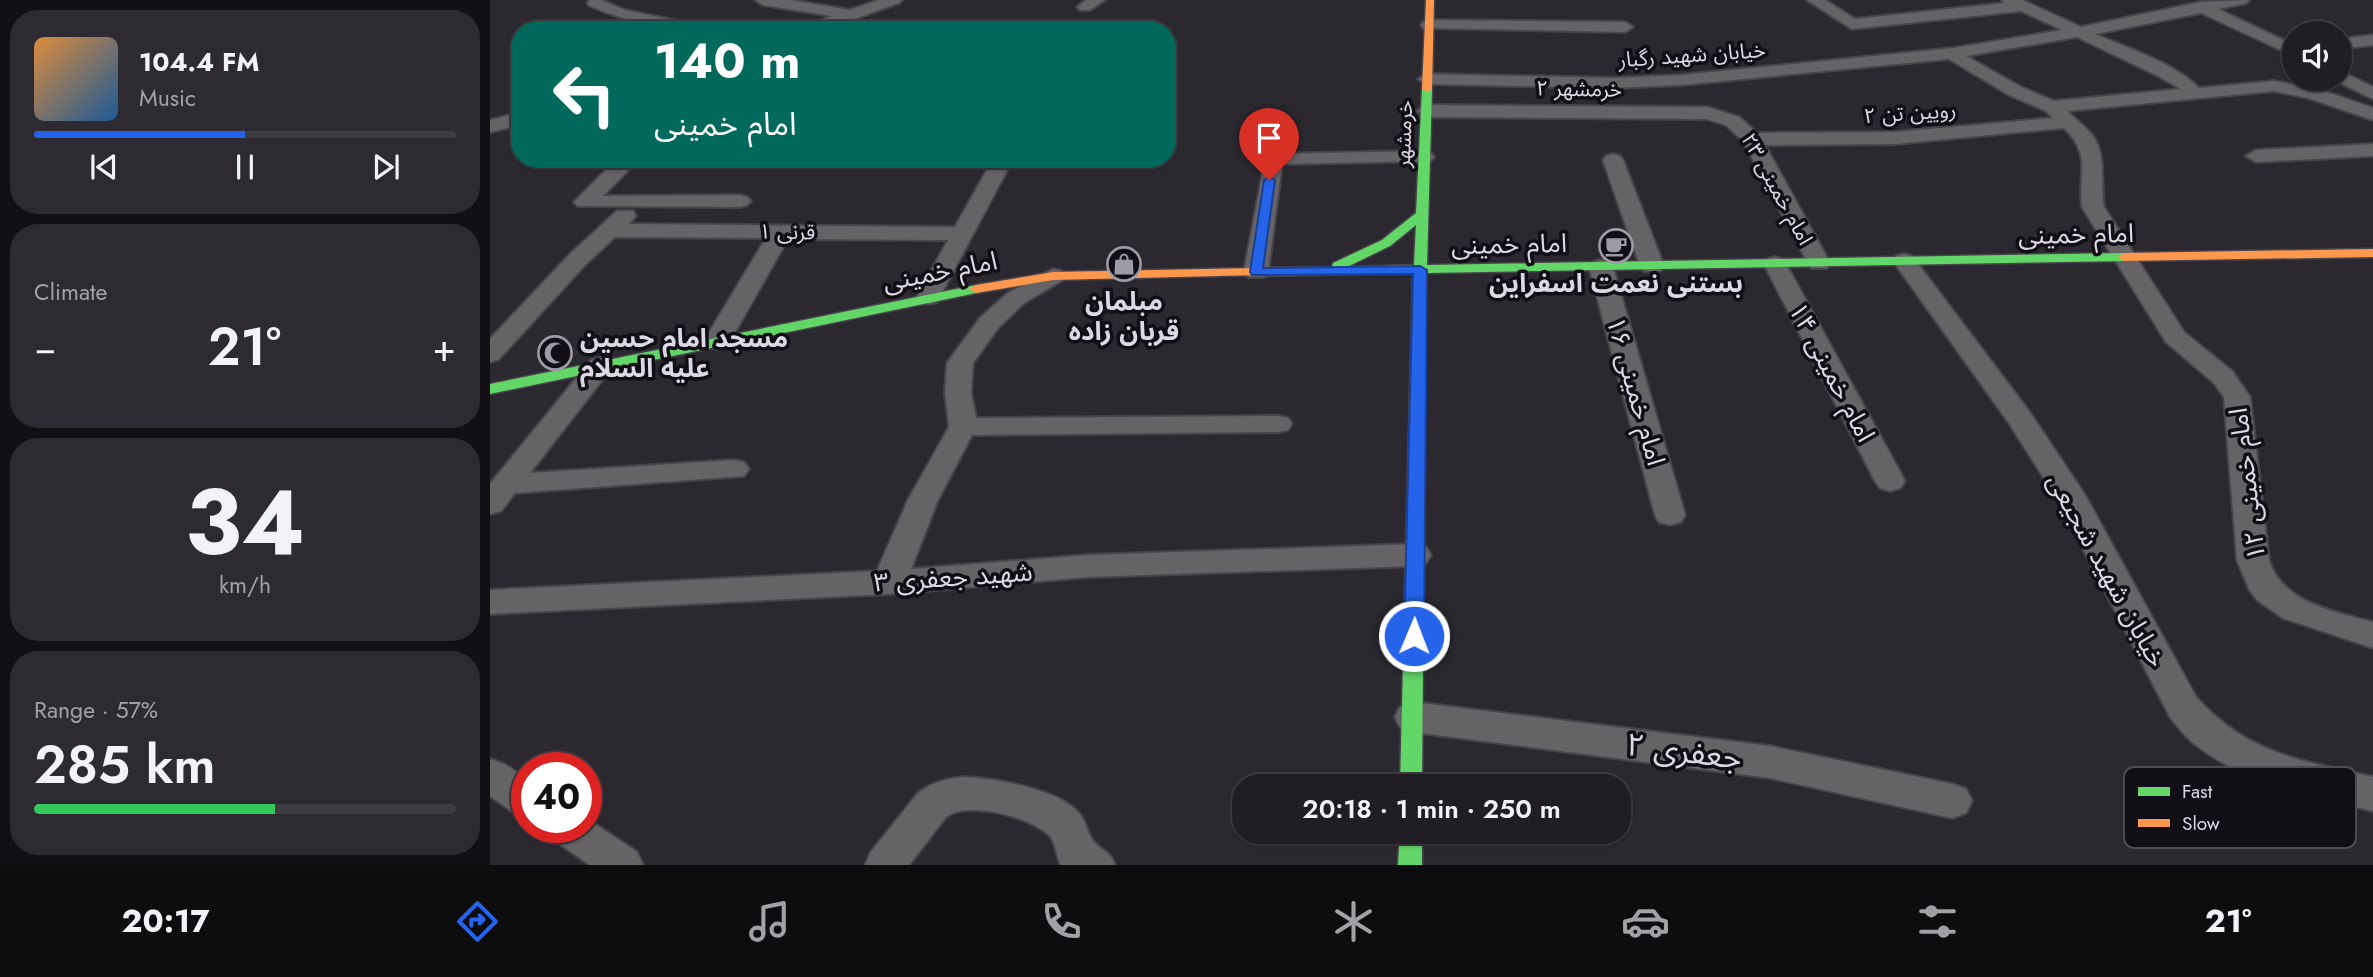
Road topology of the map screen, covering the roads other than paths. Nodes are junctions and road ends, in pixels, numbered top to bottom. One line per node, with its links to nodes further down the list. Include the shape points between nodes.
1 (763, 0): 11 (street)
2 (894, 0): 11 (street)
3 (1815, 0): 6 (street, via 1852,24)
4 (2229, 1): 8 (street, خیابان شهید رگبار)
5 (1087, 2): 14 (street)
6 (2017, 3): 16 (street)
7 (595, 4): 12 (street)
8 (2201, 7): 16 (street, خیابان شهید رگبار); 19 (street)
9 (1579, 11): 10 (street)
10 (1430, 12): 15 (street); 23 (main road, خرمشهر)
11 (851, 15): 13 (street)
12 (654, 21)
13 (833, 21)
14 (1077, 21)
15 (1625, 27)
16 (2081, 32): 21 (street, خیابان شهید رگبار); 25 (street, via 2174,77)
17 (2373, 40): 18 (street)
18 (2352, 42)
19 (2282, 45)
20 (2352, 47): 22 (street)
21 (1958, 53): 23 (street, خیابان شهید رگبار, via 1681,80); 27 (street, via 1964,63)
22 (2373, 55)
23 (1427, 79): 29 (main road, خرمشهر)
24 (2352, 83): 26 (street)
25 (2194, 93): 27 (street); 28 (street, via 2274,86)
26 (2373, 94)
27 (2052, 107): 32 (street, امام خمینی ۱۲)
28 (2368, 110)
29 (1426, 111): 30 (street, خرمشهر ۲, via 1707,113); 37 (main road, خرمشهر)
30 (1732, 118): 34 (street, امام خمینی ۲۳)
31 (511, 121): 33 (street)
32 (2070, 122): 34 (street, رویین تن ۲, via 1895,138); 48 (street, امام خمینی ۱۲, via 2085,138 2093,158 2093,206)
33 (490, 126)
34 (1752, 139): 50 (street, امام خمینی ۲۳)
35 (2373, 150): 36 (street)
36 (2256, 156)
37 (1424, 157): 43 (main road, خرمشهر); 56 (street, via 1273,158)
38 (1613, 160): 52 (street)
39 (620, 168): 42 (street, via 584,202)
40 (998, 168): 46 (street)
41 (740, 201): 42 (street)
42 (638, 202): 44 (street)
43 (1422, 214): 54 (main road, خرمشهر); 55 (main road, via 1386,243)
44 (612, 230): 45 (street, قرنی ۱); 63 (street, via 577,260)
45 (781, 232): 46 (street, قرنی ۱); 62 (street)
46 (963, 234): 59 (street)
47 (2373, 253): 48 (main road, امام خمینی)
48 (2127, 257): 49 (main road, امام خمینی); 75 (street, امام خمینی ۱۲, via 2175,337 2223,377 2237,397 2253,561 2260,582 2292,608)
49 (1904, 261): 50 (main road, امام خمینی); 77 (street, خیابان شهید شجیعی, via 2021,420 2074,502 2183,707 2207,734 2243,756)
50 (1819, 263): 51 (main road, امام خمینی)
51 (1775, 264): 52 (main road, امام خمینی); 69 (street, امام خمینی ۱۴)
52 (1652, 266): 53 (main road, امام خمینی)
53 (1601, 267): 54 (main road, امام خمینی); 71 (street, امام خمینی ۱۶)
54 (1420, 270): 55 (main road, امام خمینی); 61 (main road, خرمشهر)
55 (1325, 271): 56 (main road, امام خمینی); 58 (main road)
56 (1256, 272): 57 (main road, امام خمینی)
57 (1053, 276): 59 (main road, امام خمینی); 67 (street, via 989,323 960,363)
58 (1376, 284)
59 (929, 297): 62 (main road, امام خمینی)
60 (1403, 298): 61 (main road)
61 (1419, 309): 72 (main road, خرمشهر)
62 (717, 341): 64 (main road, امام خمینی)
63 (490, 354)
64 (600, 366): 65 (main road, امام خمینی); 70 (street)
65 (490, 389)
66 (1278, 424): 67 (street)
67 (963, 427): 73 (street, via 923,500)
68 (734, 469): 70 (street)
69 (1890, 481)
70 (498, 494)
71 (1670, 515)
72 (1415, 555): 73 (street, شهید جعفری ۳, via 1088,566); 76 (main road, خرمشهر)
73 (889, 582): 74 (street, شهید جعفری ۳)
74 (490, 602)
75 (2373, 635)
76 (1413, 717): 78 (main road, خرمشهر); 83 (street, جعفری ۲, via 1770,762)
77 (2275, 767)
78 (1411, 774)
79 (490, 775): 80 (street)
80 (511, 789)
81 (2356, 790): 82 (street, خیابان شهید شجیعی)
82 (2373, 794)
83 (1952, 801)
84 (590, 843): 86 (street)
85 (1411, 844): 89 (main road)
86 (623, 865)
87 (885, 865): 88 (street, via 930,809 957,792 1045,810 1062,822 1073,838 1075,852)
88 (1095, 865)
89 (1410, 865)

